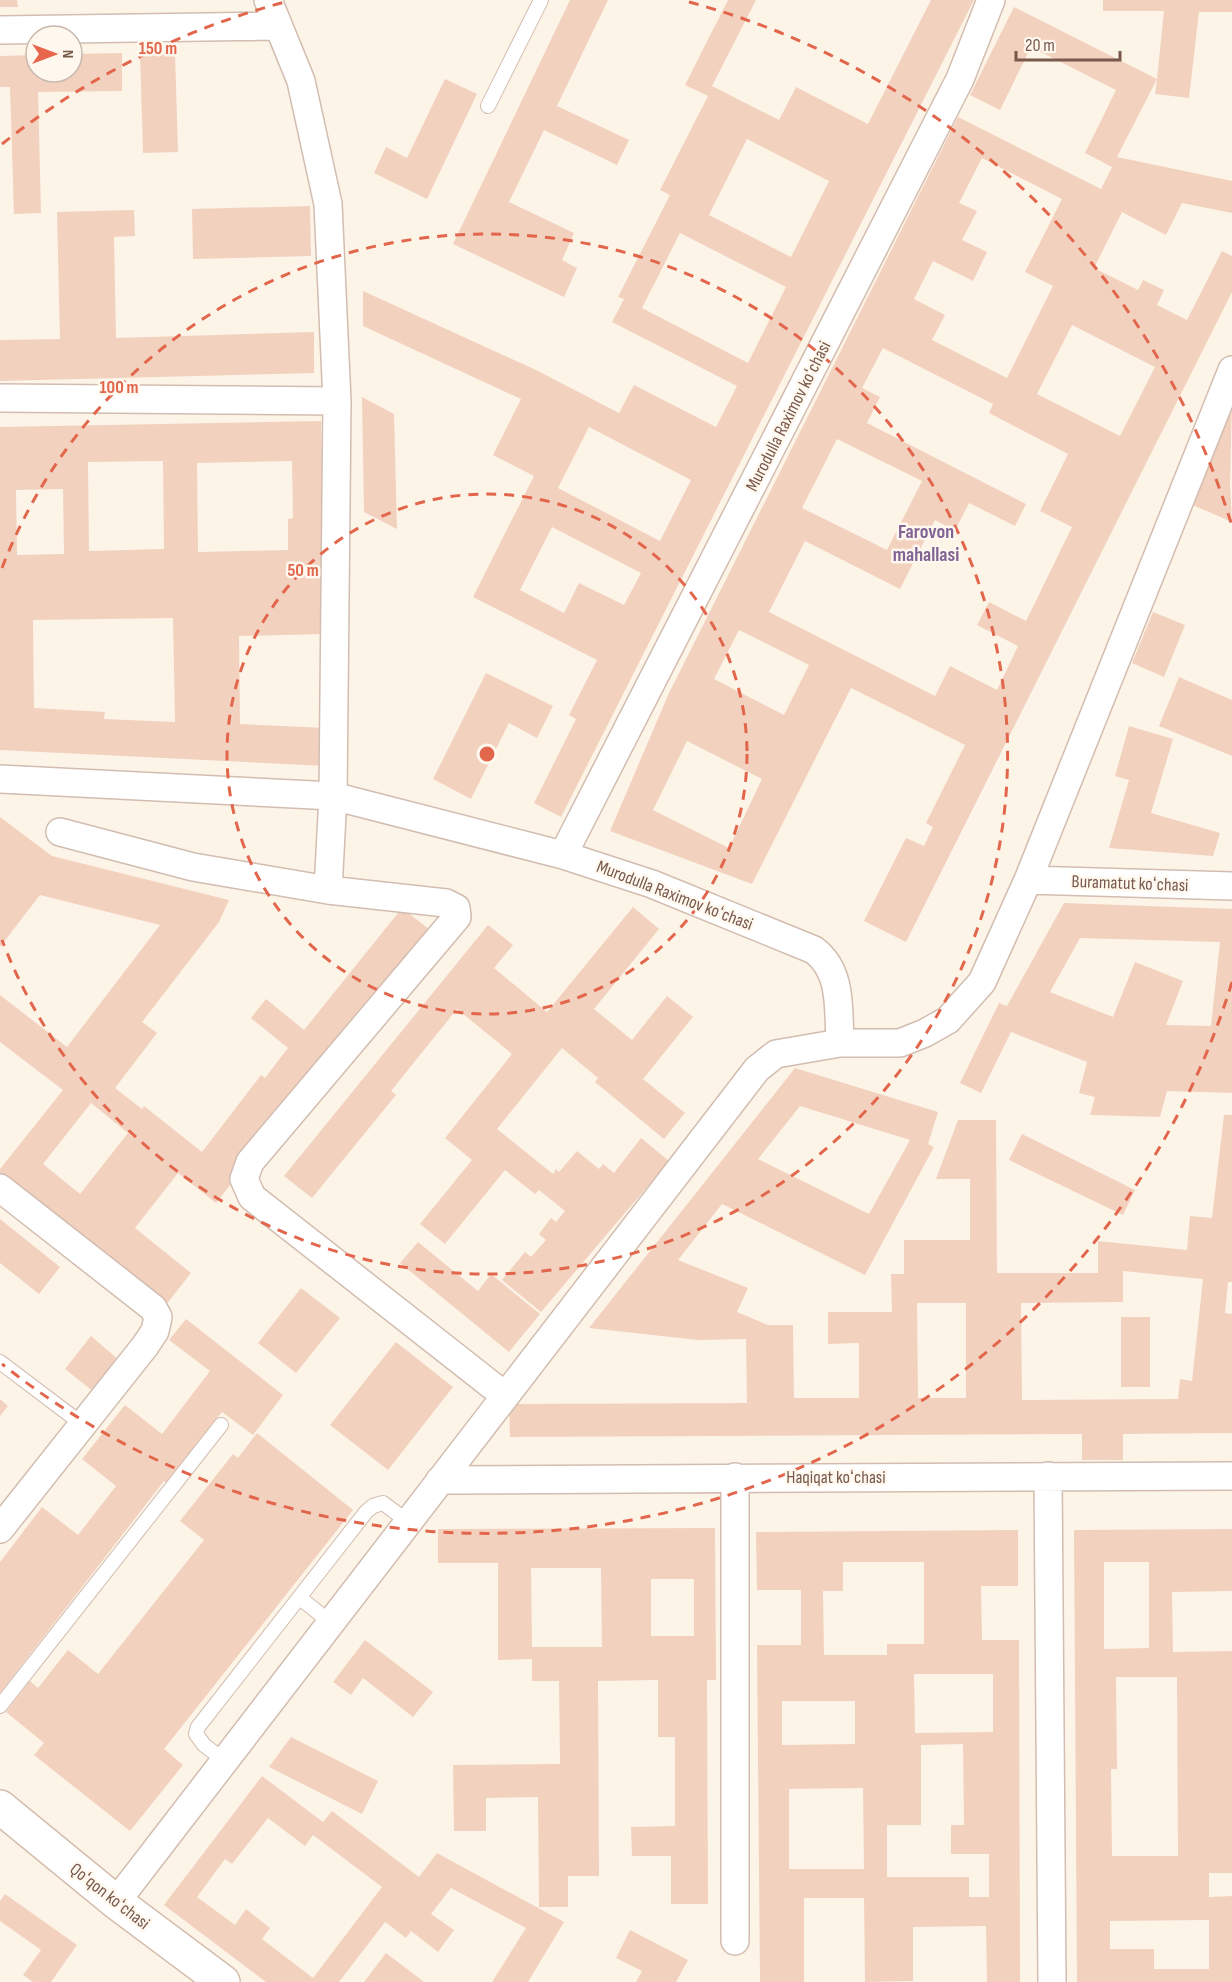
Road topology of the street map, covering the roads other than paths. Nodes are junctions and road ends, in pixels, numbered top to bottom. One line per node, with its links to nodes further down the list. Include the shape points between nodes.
1 (268, 0): 4 (street)
2 (541, 0): 6 (lane)
3 (992, 0): 13 (street, Murodulla Raximov koʻchasi, via 960,79)
4 (277, 26): 5 (street); 9 (street, via 301,81 328,204)
5 (0, 30)
6 (489, 106)
7 (1232, 370): 14 (street)
8 (0, 398): 9 (street)
9 (337, 401): 11 (street)
10 (0, 779): 11 (street)
11 (333, 796): 13 (street); 16 (street)
12 (60, 832): 16 (street, via 192,867)
13 (563, 855): 17 (street, Murodulla Raximov koʻchasi, via 652,884 814,950 830,964 835,979)
14 (1028, 880): 15 (street, Buramatut koʻchasi); 17 (street, via 982,982 948,1020 900,1043)
15 (1232, 886)
16 (328, 890): 20 (street, via 446,903 456,908 457,917 250,1162 244,1179 252,1197)
17 (840, 1043): 20 (street, via 776,1054 757,1069)
18 (0, 1188): 21 (street, via 153,1308 158,1317 145,1346)
19 (0, 1362): 21 (lane)
20 (504, 1395): 26 (street)
21 (82, 1424): 28 (street)
22 (221, 1425): 31 (lane)
23 (1048, 1476): 24 (street, Haqiqat koʻchasi); 25 (street, Haqiqat koʻchasi); 37 (street)
24 (1232, 1476)
25 (735, 1477): 26 (street, Haqiqat koʻchasi); 35 (street)
26 (440, 1480): 27 (street)
27 (406, 1521): 29 (lane, via 384,1503 373,1506); 30 (street)
28 (0, 1529)
29 (300, 1598): 30 (lane); 32 (lane, via 198,1727 199,1739)
30 (330, 1622): 32 (street)
31 (0, 1706)
32 (225, 1761): 34 (street)
33 (0, 1807): 34 (main road, Qoʻqon koʻchasi)
34 (116, 1902): 36 (main road, Qoʻqon koʻchasi)
35 (735, 1941)
36 (223, 1982)
37 (1052, 1982)

